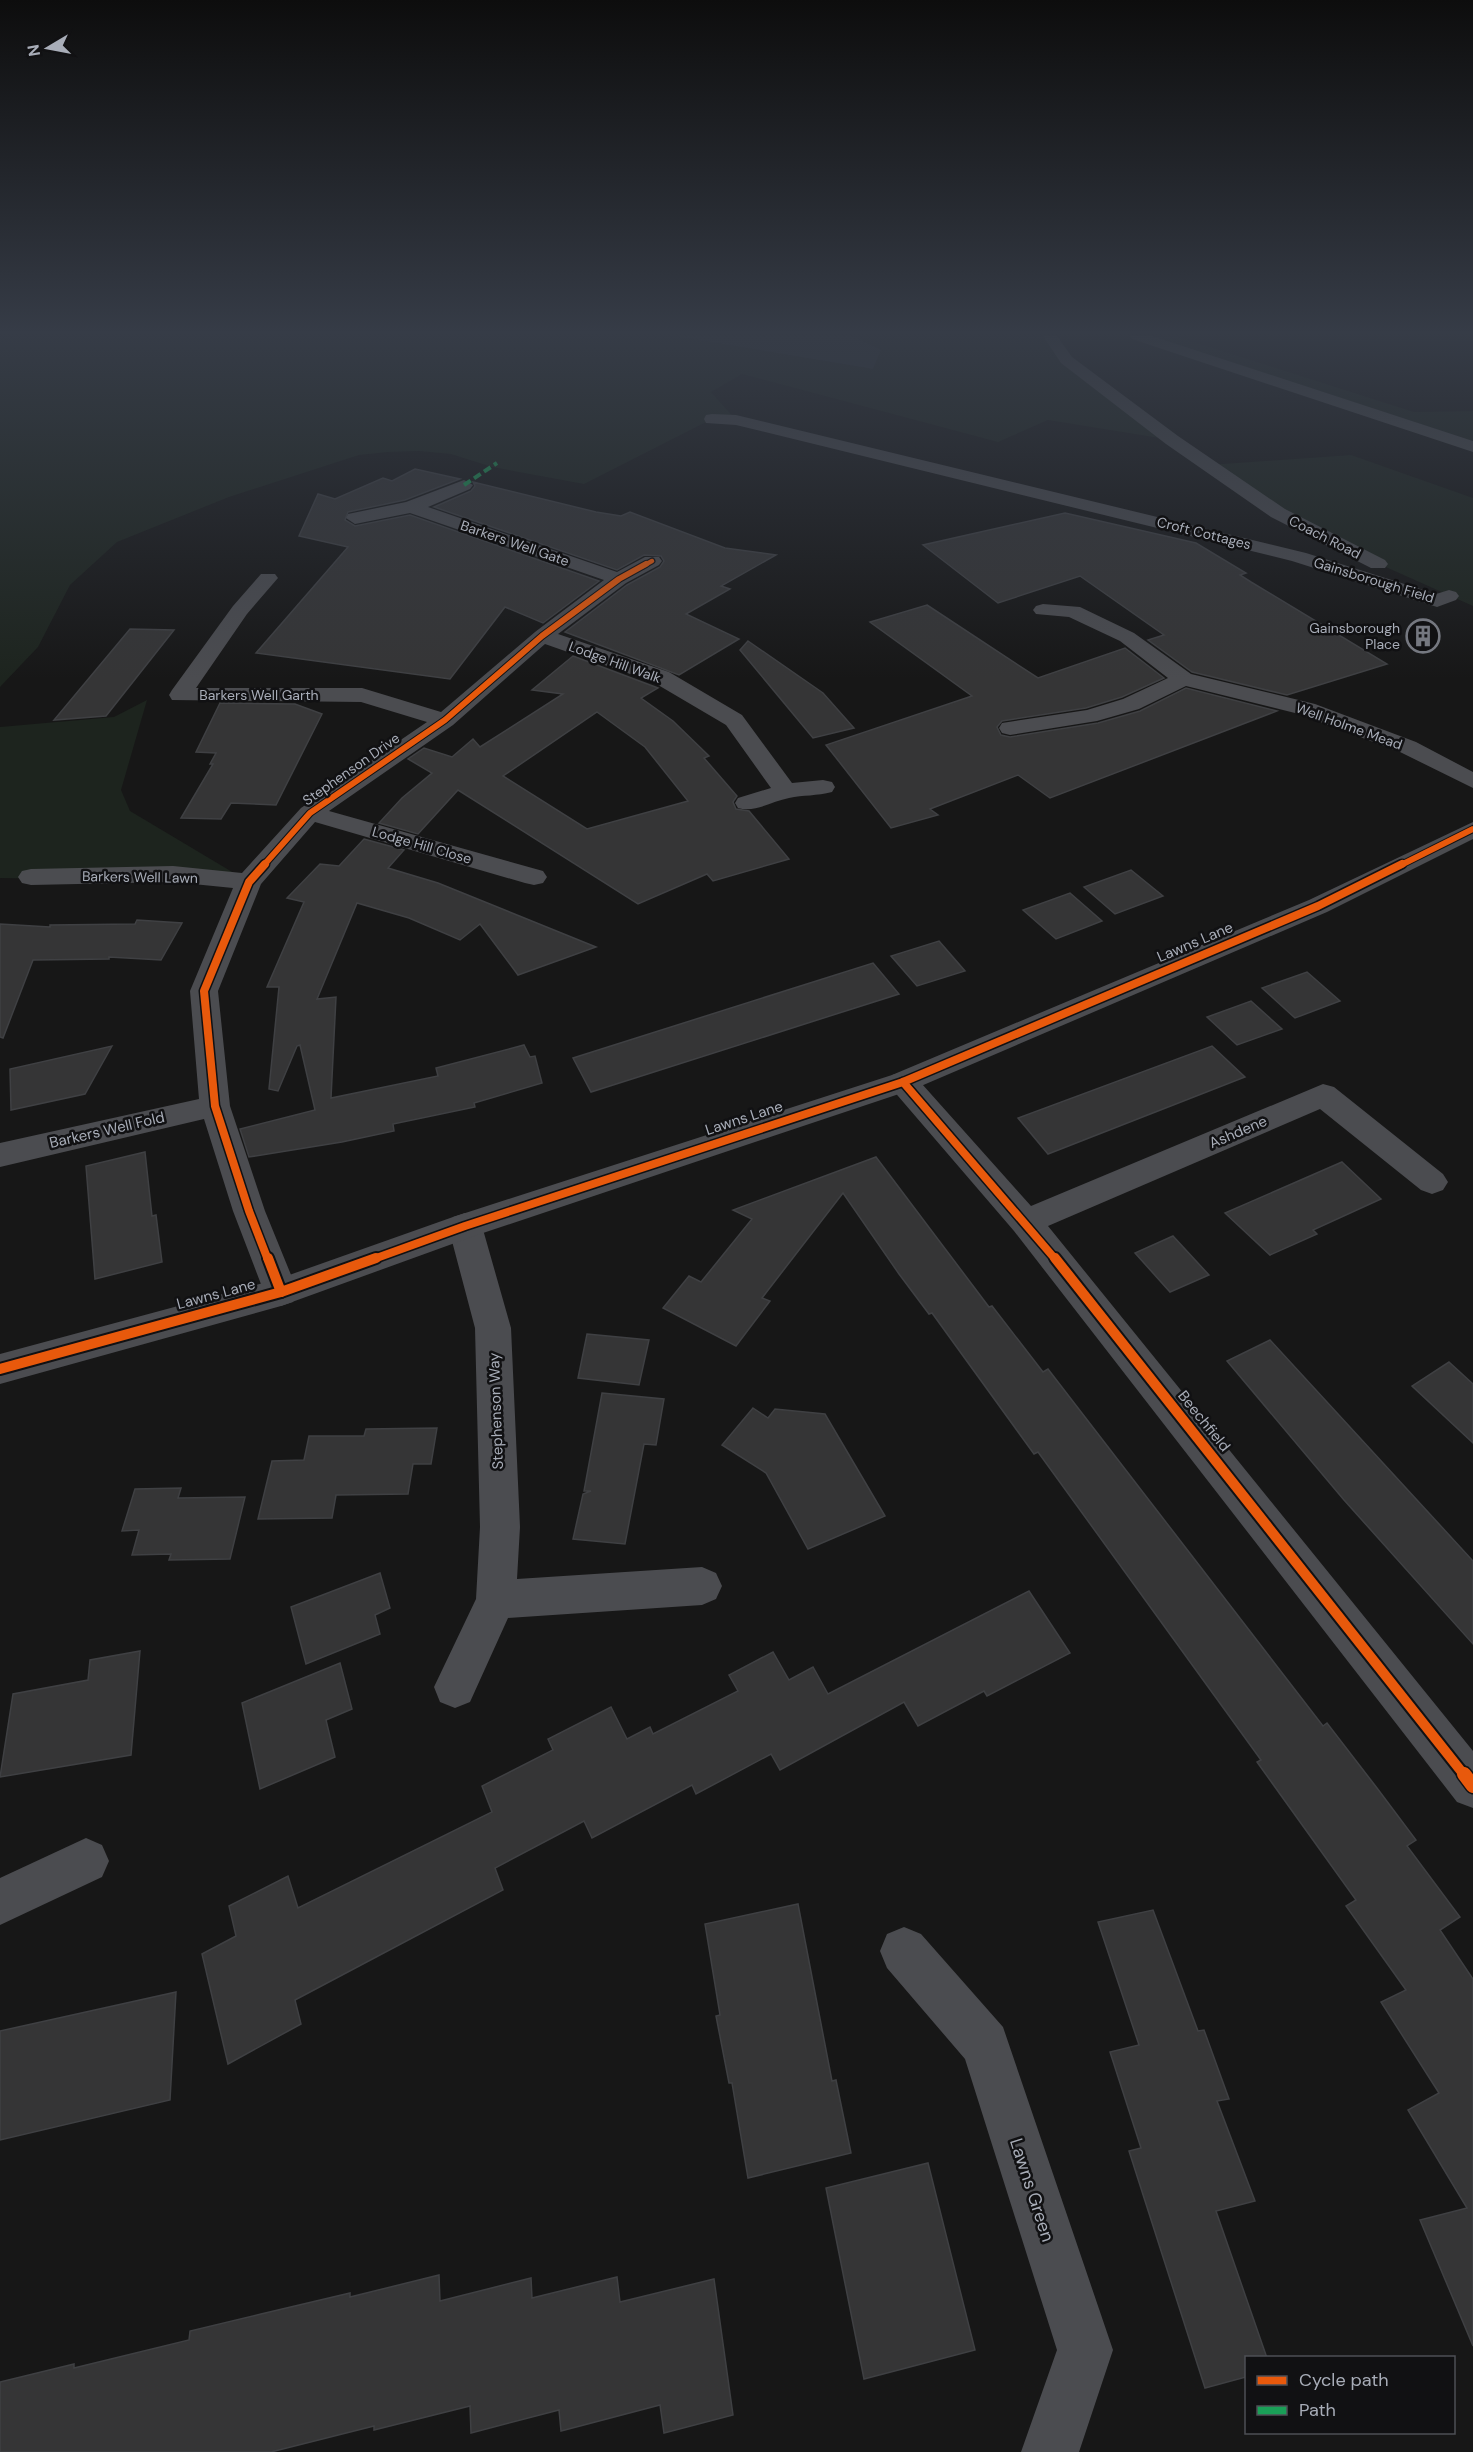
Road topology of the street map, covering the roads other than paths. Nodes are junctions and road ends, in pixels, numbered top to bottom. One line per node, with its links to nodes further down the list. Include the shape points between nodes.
1 (854, 450): 6 (street, Croft Cottages)
2 (1187, 450): 10 (street, Coach Road, via 1278,513)
3 (464, 485): 4 (street)
4 (411, 507): 5 (street); 9 (street, Barkers Well Gate)
5 (355, 518)
6 (1299, 557): 10 (street, Gainsborough Field, via 1437,601)
7 (652, 561): 9 (street, Stephenson Drive)
8 (268, 578): 14 (street, Barkers Well Garth, via 240,610 180,695 362,695)
9 (619, 579): 12 (street, Stephenson Drive)
10 (1457, 599)
11 (1043, 610): 13 (street, Well Holme Mead, via 1073,611 1127,637)
12 (542, 636): 14 (street, Stephenson Drive); 18 (street, Lodge Hill Walk, via 661,677 734,720)
13 (1183, 679): 15 (street, via 1131,704 1089,716); 16 (street, Well Holme Mead, via 1307,709 1408,747)
14 (445, 720): 20 (street, Stephenson Drive)
15 (1010, 728)
16 (1473, 781)
17 (823, 787): 18 (street)
18 (786, 791): 19 (street)
19 (747, 803)
20 (310, 813): 23 (street, Lodge Hill Close); 24 (street, Stephenson Drive)
21 (1473, 830): 25 (street, Lawns Lane, via 1318,906)
22 (31, 877): 24 (street, Barkers Well Lawn, via 173,874)
23 (534, 877)
24 (249, 882): 26 (street, Stephenson Drive, via 204,991)
25 (903, 1082): 29 (street, Beechfield); 30 (street, Lawns Lane)
26 (215, 1106): 27 (street, Barkers Well Fold); 31 (street, Stephenson Drive)
27 (0, 1155)
28 (1432, 1182): 29 (street, Ashdene, via 1323,1095)
29 (1026, 1222): 36 (street, Beechfield)
30 (465, 1226): 31 (street, Lawns Lane); 34 (street, Stephenson Way, via 493,1328 500,1527)
31 (281, 1292): 32 (street, Lawns Lane)
32 (0, 1369)
33 (702, 1586): 34 (street)
34 (496, 1600): 35 (street, Stephenson Way)
35 (455, 1688)
36 (1473, 1785)
37 (86, 1861): 38 (street)
38 (0, 1902)
39 (904, 1951): 40 (street, Lawns Green, via 984,2045 1085,2350)
40 (1050, 2452)

